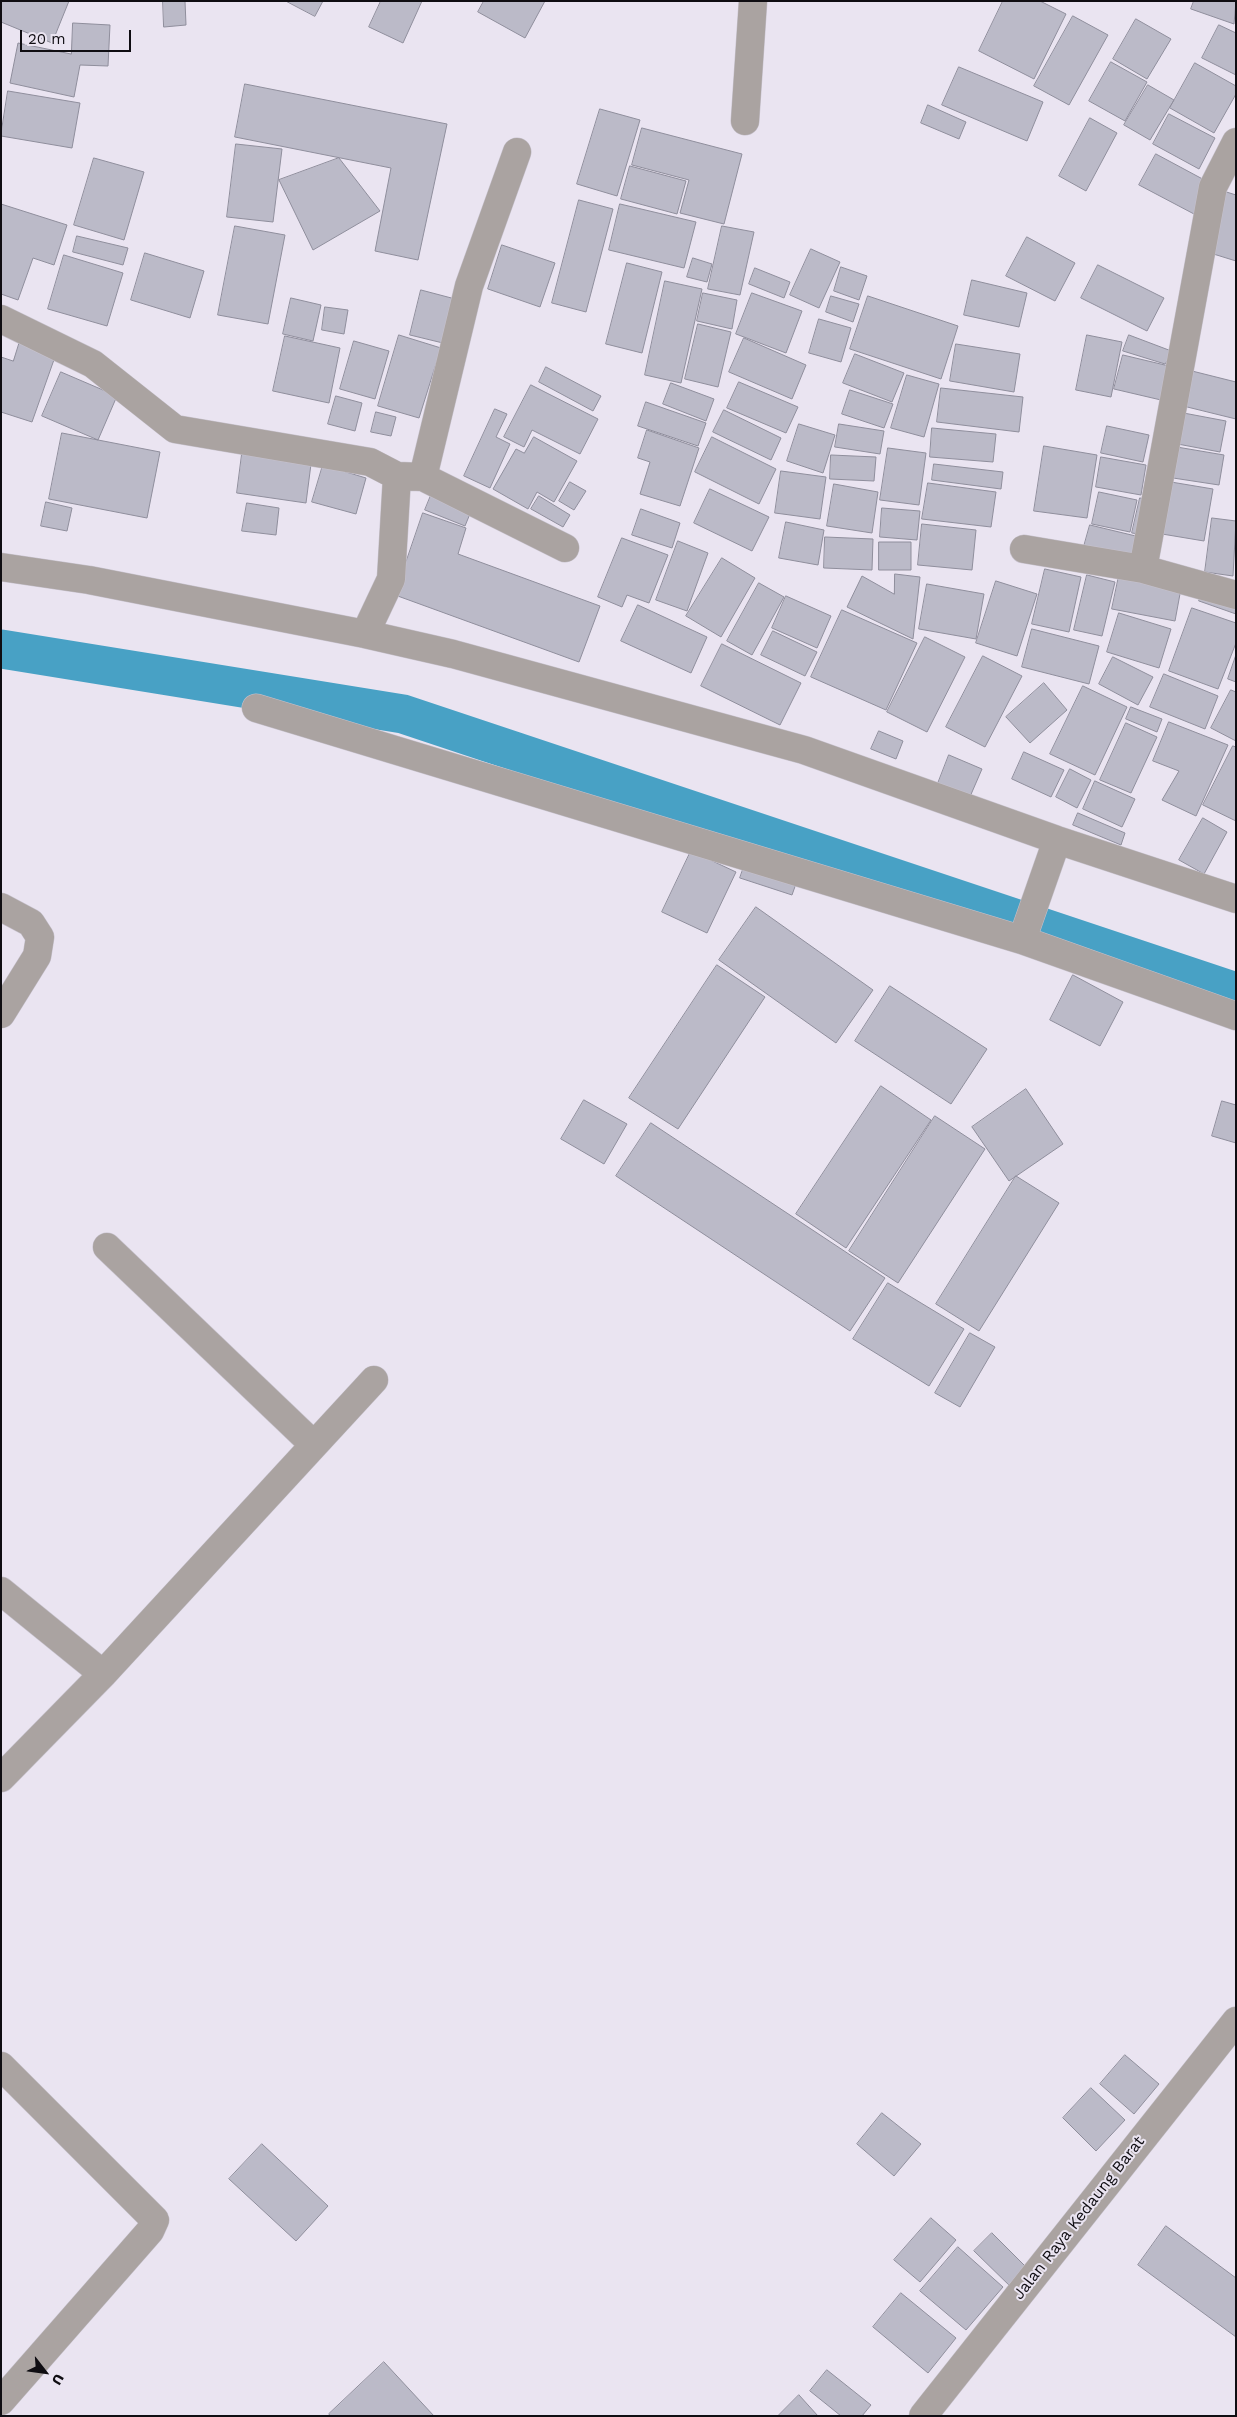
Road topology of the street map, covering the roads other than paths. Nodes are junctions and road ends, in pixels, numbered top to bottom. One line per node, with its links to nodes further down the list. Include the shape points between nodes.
1 (754, 1): 2 (street)
2 (745, 121)
3 (1236, 142): 10 (street, via 1213,186)
4 (517, 152): 6 (street, via 469,286)
5 (2, 319): 6 (street, via 93,364 176,429 370,462)
6 (410, 476): 7 (street); 12 (street, via 390,579)
7 (565, 548)
8 (1024, 549): 10 (street)
9 (1, 567): 12 (street, via 89,580)
10 (1143, 569): 11 (street)
11 (1236, 595)
12 (365, 634): 14 (street, via 453,654 804,750)
13 (256, 708): 17 (street)
14 (1054, 850): 15 (street); 17 (street)
15 (1236, 899)
16 (1, 907): 18 (street, via 31,924 40,937 37,956)
17 (1023, 936): 19 (street)
18 (1, 1014)
19 (1236, 1016)
20 (107, 1247): 22 (street)
21 (374, 1380): 22 (street)
22 (314, 1445): 24 (street)
23 (1, 1591): 24 (street)
24 (103, 1674): 25 (street)
25 (1, 1778)
26 (1236, 2020): 29 (street, Jalan Raya Kedaung Barat)
27 (1, 2066): 28 (street, via 156,2220 150,2231)
28 (1, 2401)
29 (922, 2416)

